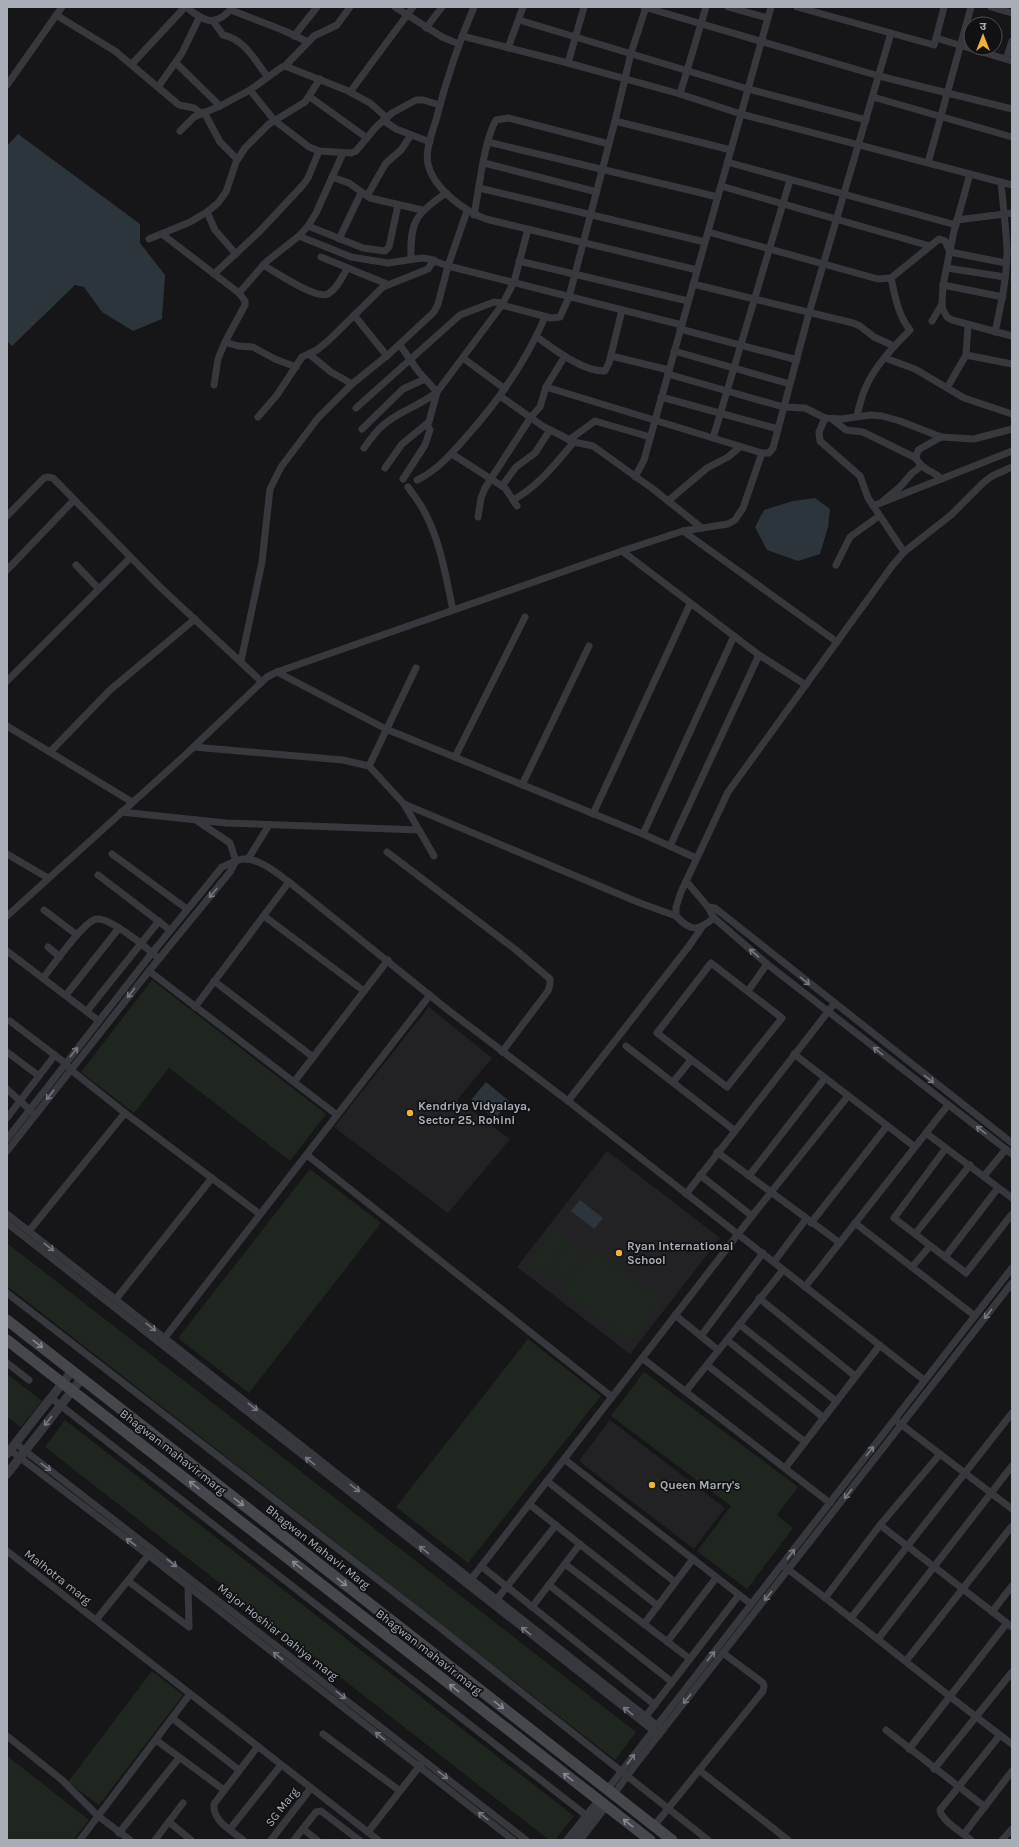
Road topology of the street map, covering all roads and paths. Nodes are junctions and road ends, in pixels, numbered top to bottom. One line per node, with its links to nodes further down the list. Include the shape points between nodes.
1 (62, 7): 21 (street)
2 (186, 7): 23 (street); 44 (street)
3 (317, 7): 30 (street)
4 (350, 7): 36 (street, via 337,25 319,32)
5 (395, 7): 22 (street)
6 (413, 7): 22 (street)
7 (442, 7): 28 (street)
8 (474, 7): 31 (street)
9 (523, 7): 25 (street)
10 (584, 7): 32 (street)
11 (645, 7): 27 (street); 40 (street)
12 (706, 7): 27 (street)
13 (728, 7): 24 (street)
14 (771, 7): 24 (street)
15 (797, 7): 29 (street)
16 (944, 7): 33 (street)
17 (971, 7): 38 (street)
18 (990, 7): 20 (street)
19 (232, 8): 26 (street); 30 (street)
20 (1012, 13)
21 (56, 15): 44 (street); 51 (street)
22 (408, 15): 28 (street); 55 (street)
23 (199, 18): 26 (street); 42 (street)
24 (768, 18): 34 (street)
25 (519, 20): 32 (street); 39 (street)
26 (213, 21): 48 (street, via 223,35 232,37 242,44)
27 (702, 23): 34 (street); 46 (street)
28 (426, 28): 37 (street)
29 (891, 33): 33 (street, via 934,45); 47 (street)
30 (294, 36): 36 (street)
31 (462, 36): 37 (street); 39 (street)
32 (575, 36): 40 (street); 43 (street)
33 (936, 38): 38 (street)
34 (762, 41): 47 (street); 53 (street)
35 (1012, 41): 41 (street)
36 (308, 42): 45 (street)
37 (459, 44): 60 (street)
38 (960, 44): 41 (street); 56 (street)
39 (508, 48): 43 (street)
40 (631, 53): 46 (street); 50 (street)
41 (1009, 60)
42 (176, 63): 52 (street); 61 (street)
43 (568, 63): 50 (street)
44 (132, 64): 52 (street)
45 (285, 66): 48 (street); 49 (street)
46 (688, 70): 53 (street); 57 (street)
47 (879, 76): 56 (street); 59 (street)
48 (268, 77): 54 (street)
49 (320, 79): 55 (street); 58 (street)
50 (624, 79): 57 (street); 69 (street)
51 (7, 85)
52 (158, 87): 63 (street, via 179,105)
53 (748, 89): 64 (street); 68 (street)
54 (250, 90): 61 (street); 67 (street)
55 (350, 92): 66 (street, via 370,103)
56 (947, 92): 62 (street); 65 (street)
57 (680, 94): 64 (street)
58 (310, 97): 67 (street, via 299,107); 73 (street)
59 (872, 97): 65 (street); 68 (street)
60 (440, 104): 66 (street, via 416,100); 74 (street)
61 (220, 106): 63 (street)
62 (1012, 109)
63 (203, 113): 70 (street, via 194,117); 81 (street, via 220,142)
64 (741, 114): 77 (street); 78 (street)
65 (940, 117): 72 (street); 84 (street)
66 (385, 119): 71 (street); 73 (street)
67 (274, 120): 79 (street, via 309,147); 81 (street)
68 (866, 120): 77 (street)
69 (615, 121): 76 (street); 78 (street)
70 (180, 132)
71 (411, 135): 74 (street); 95 (street, via 401,150 386,163)
72 (1012, 137)
73 (367, 138): 80 (street, via 356,151)
74 (430, 142): 94 (street, via 427,155 429,171)
75 (488, 142): 76 (street, via 496,120 508,118); 83 (street); 85 (street)
76 (610, 144): 85 (street)
77 (859, 145): 84 (street); 96 (street)
78 (731, 150): 82 (street)
79 (319, 151): 80 (street); 121 (street, via 303,185)
80 (343, 153): 87 (street)
81 (237, 159): 101 (street, via 223,197)
82 (728, 162): 88 (street); 91 (street)
83 (484, 163): 92 (street); 93 (street)
84 (928, 163): 86 (street)
85 (603, 168): 93 (street); 97 (street)
86 (970, 174): 89 (street); 107 (street)
87 (332, 177): 95 (street); 108 (street)
88 (790, 180): 96 (street); 98 (street)
89 (1000, 182): 90 (street); 104 (street)
90 (1012, 185)
91 (721, 186): 97 (street); 98 (street)
92 (479, 188): 102 (street); 105 (street)
93 (597, 192): 105 (street)
94 (446, 193): 100 (street); 102 (street)
95 (364, 194): 99 (street); 114 (street)
96 (844, 195): 106 (street); 107 (street)
97 (718, 197): 111 (street)
98 (783, 203): 106 (street); 119 (street)
99 (398, 205): 100 (street); 114 (street, via 389,247 385,251 363,248)
100 (422, 210): 123 (street, via 412,231)
101 (208, 212): 112 (street); 121 (street, via 215,230)
102 (471, 213): 109 (street); 129 (street)
103 (1012, 213): 104 (street)
104 (1004, 214): 107 (street); 110 (street)
105 (591, 215): 116 (street); 117 (street)
106 (837, 218): 118 (street); 128 (street)
107 (956, 222): 120 (street)
108 (308, 226): 113 (street); 114 (street)
109 (528, 229): 116 (street); 125 (street)
110 (1008, 230): 126 (street)
111 (708, 232): 117 (street); 119 (street)
112 (162, 234): 115 (street); 133 (street)
113 (299, 236): 123 (street, via 351,257 388,263); 127 (street)
114 (339, 238)
115 (150, 239)
116 (583, 242): 132 (street); 134 (street)
117 (705, 242): 132 (street)
118 (930, 246): 120 (street, via 938,239 945,241); 136 (street)
119 (769, 250): 128 (street); 144 (street)
120 (950, 252): 126 (street); 130 (street)
121 (236, 254): 133 (street)
122 (321, 257): 131 (street)
123 (411, 259): 124 (street)
124 (434, 260): 129 (street); 138 (street, via 428,269)
125 (519, 261): 134 (street); 137 (street)
126 (1006, 263): 135 (street)
127 (263, 265): 131 (street, via 322,295 330,293 335,288); 141 (street)
128 (823, 265): 136 (street, via 878,279); 149 (street)
129 (448, 266): 137 (street); 159 (street, via 434,312)
130 (947, 268): 135 (street); 140 (street)
131 (347, 269): 138 (street)
132 (697, 270): 139 (street)
133 (214, 274): 141 (street)
134 (575, 275): 143 (street); 145 (street)
135 (1005, 277): 142 (street)
136 (891, 278): 161 (street, via 901,317 910,330)
137 (514, 282): 143 (street); 146 (street)
138 (387, 284): 150 (street)
139 (693, 284): 144 (street); 145 (street)
140 (943, 285): 142 (street); 147 (street)
141 (239, 293): 158 (street, via 245,305)
142 (1003, 296): 155 (street)
143 (569, 297): 148 (street); 151 (street, via 560,317)
144 (754, 299): 149 (street); 160 (street)
145 (688, 301): 154 (street)
146 (502, 304): 151 (street); 168 (street); 170 (street, via 494,302 460,315)
147 (942, 304): 152 (street); 153 (street, via 947,317)
148 (622, 310): 154 (street); 167 (street)
149 (809, 313): 161 (street, via 860,326 874,337); 171 (street)
150 (354, 315): 163 (street, via 323,345); 165 (street)
151 (544, 317): 156 (street)
152 (932, 321)
153 (968, 326): 155 (street); 164 (street)
154 (681, 327): 160 (street); 162 (street)
155 (995, 332): 157 (street)
156 (536, 336): 166 (street); 181 (street)
157 (1012, 336)
158 (225, 342): 173 (street, via 253,347); 179 (street, via 217,364)
159 (400, 345): 165 (street); 170 (street)
160 (740, 345): 171 (street); 174 (street)
161 (894, 346): 169 (street)
162 (674, 351): 174 (street); 175 (street)
163 (309, 354): 173 (street, via 302,358); 177 (street, via 331,372)
164 (966, 355): 172 (street); 182 (street)
165 (387, 356): 177 (street)
166 (565, 356): 167 (street, via 585,367 605,371 608,369); 180 (street)
167 (611, 356): 175 (street)
168 (462, 358): 181 (street); 184 (street)
169 (885, 358): 182 (street, via 915,369); 191 (street, via 865,388)
170 (409, 360): 176 (street); 188 (street, via 400,371)
171 (797, 360): 178 (street)
172 (1012, 364)
173 (296, 367): 192 (street)
174 (734, 368): 178 (street); 183 (street)
175 (668, 372): 183 (street); 186 (street)
176 (425, 379): 184 (street); 197 (street, via 403,389)
177 (352, 384): 245 (street, via 304,435 272,484 262,562)
178 (790, 384): 187 (street)
179 (214, 385)
180 (546, 387): 193 (street, via 540,407); 195 (street)
181 (505, 388): 185 (street)
182 (947, 388): 190 (street, via 964,398)
183 (727, 391): 187 (street); 189 (street)
184 (437, 392): 196 (street); 206 (street, via 393,418 380,428)
185 (500, 396): 193 (street); 209 (street)
186 (661, 397): 189 (street); 195 (street)
187 (783, 407): 194 (street, via 805,408); 198 (street)
188 (356, 408)
189 (720, 413): 198 (street); 203 (street)
190 (1012, 414)
191 (856, 416): 194 (street); 202 (street, via 882,416)
192 (258, 417)
193 (530, 417): 200 (street); 216 (street)
194 (829, 419): 210 (street, via 846,430 863,432); 224 (street, via 819,432 820,440 860,476 864,491)
195 (654, 421): 201 (street); 203 (street)
196 (427, 424): 213 (street, via 402,444); 215 (street, via 430,430 426,445)
197 (362, 429)
198 (778, 429): 208 (street, via 771,451)
199 (1012, 429): 202 (street, via 974,439)
200 (550, 430): 204 (street); 219 (street, via 536,453 516,467)
201 (650, 437): 204 (street, via 595,421); 214 (street, via 644,460)
202 (941, 437): 210 (street, via 918,450)
203 (713, 438): 205 (street)
204 (571, 441): 214 (street, via 593,446); 219 (street, via 540,480 515,503)
205 (740, 447): 208 (street); 222 (street, via 707,468)
206 (364, 448)
207 (1012, 451): 217 (street)
208 (762, 453): 228 (street, via 739,516 728,524)
209 (452, 454): 216 (street); 218 (street)
210 (916, 458): 211 (street)
211 (922, 466): 217 (street); 223 (street)
212 (1012, 467): 231 (street, via 983,483 952,515)
213 (385, 468)
214 (635, 477): 222 (street)
215 (403, 479)
216 (491, 479): 219 (street); 227 (street, via 480,498)
217 (942, 479): 223 (street)
218 (418, 480)
219 (502, 486)
220 (408, 487): 238 (street, via 432,528)
221 (74, 500): 225 (street, via 53,478 47,477); 232 (street); 235 (street)
222 (668, 501): 228 (street)
223 (882, 503): 224 (street)
224 (873, 506): 226 (street)
225 (7, 516)
226 (879, 516): 231 (street); 234 (street, via 850,537)
227 (478, 517)
228 (702, 528): 229 (street)
229 (684, 531): 230 (street); 242 (street)
230 (622, 551): 237 (street); 238 (street)
231 (904, 552): 242 (street)
232 (130, 558): 236 (street); 240 (street)
233 (76, 565): 236 (street)
234 (836, 565)
235 (7, 570)
236 (99, 589): 248 (street)
237 (690, 604): 241 (street); 261 (street)
238 (453, 610): 247 (street)
239 (525, 617): 255 (street)
240 (195, 619): 245 (street); 254 (street, via 110,690)
241 (734, 636): 244 (street); 265 (street)
242 (837, 642): 250 (street)
243 (589, 646): 257 (street)
244 (759, 654): 250 (street); 266 (street)
245 (241, 661): 249 (street)
246 (416, 668): 252 (street)
247 (277, 672): 249 (street); 252 (street)
248 (7, 681)
249 (262, 682): 253 (street)
250 (806, 685): 271 (street, via 728,792)
251 (7, 726): 254 (street)
252 (386, 729): 255 (street); 256 (street)
253 (194, 747): 256 (street, via 343,760); 258 (street)
254 (50, 752): 258 (street)
255 (455, 757): 257 (street)
256 (369, 766): 259 (street)
257 (522, 785): 261 (street)
258 (132, 802): 260 (street)
259 (404, 804): 264 (street); 283 (street)
260 (121, 812): 262 (street); 275 (street)
261 (593, 814): 265 (street)
262 (196, 820): 263 (street); 273 (street, via 230,843)
263 (269, 825): 264 (street); 272 (street)
264 (419, 830): 270 (street)
265 (643, 834): 266 (street)
266 (670, 846): 271 (street)
267 (387, 852): 313 (street, via 550,979 548,990)
268 (7, 854): 275 (street)
269 (112, 854): 279 (street)
270 (434, 856)
271 (696, 858): 276 (street)
272 (248, 859): 273 (street); 277 (street, via 270,869)
273 (236, 861): 279 (street, via 222,867); 295 (street, one-way to 295, via 230,872)
274 (98, 875): 285 (street)
275 (48, 878): 281 (street)
276 (686, 881): 278 (street); 283 (street, via 676,907)
277 (289, 882): 282 (street); 296 (street)
278 (708, 907): 284 (street); 305 (street, one-way to 305, via 715,908)
279 (187, 909): 288 (street)
280 (44, 910): 289 (street)
281 (7, 916)
282 (264, 916): 300 (street); 301 (street)
283 (676, 916): 286 (street, via 692,928)
284 (714, 918): 286 (street); 297 (street, one-way to 284)
285 (159, 921): 288 (street); 290 (street)
286 (702, 927): 327 (street)
287 (119, 928): 289 (street, via 107,920 96,919); 290 (street); 303 (street)
288 (170, 930): 293 (street)
289 (77, 935): 294 (street)
290 (140, 944): 293 (street); 307 (street)
291 (48, 947): 294 (street)
292 (7, 951): 299 (street)
293 (152, 953): 295 (street); 310 (street)
294 (60, 957): 299 (street)
295 (159, 959): 298 (street)
296 (388, 960): 301 (street); 304 (street)
297 (767, 964): 302 (street); 308 (street)
298 (149, 971): 306 (street); 319 (street, one-way to 319)
299 (43, 978): 303 (street)
300 (214, 981): 306 (street); 316 (street)
301 (364, 990): 316 (street)
302 (748, 991): 317 (street, via 782,1018 727,1087); 317 (street, via 711,963 657,1033)
303 (66, 995): 307 (street)
304 (430, 995): 313 (street); 331 (street)
305 (834, 1004): 308 (street); 337 (street, one-way to 337)
306 (195, 1007): 322 (street)
307 (87, 1011): 310 (street)
308 (827, 1012): 314 (street); 328 (street, one-way to 308)
309 (10, 1021): 315 (street)
310 (99, 1021): 318 (street, one-way to 310)
311 (626, 1046): 323 (street)
312 (7, 1052): 320 (street)
313 (502, 1052): 327 (street)
314 (794, 1054): 321 (street); 334 (street)
315 (55, 1055): 318 (street); 320 (street)
316 (313, 1057): 322 (street)
317 (692, 1060): 323 (street)
318 (65, 1063): 319 (street); 329 (street)
319 (71, 1070): 329 (street, one-way to 329); 330 (street)
320 (39, 1076): 326 (street)
321 (825, 1078): 325 (street); 347 (street)
322 (294, 1082): 331 (street)
323 (673, 1082): 334 (street)
324 (7, 1089): 326 (street)
325 (848, 1096): 333 (street); 351 (street)
326 (20, 1100): 329 (street); 332 (street)
327 (568, 1101): 352 (street)
328 (948, 1105): 335 (street); 340 (street, one-way to 328)
329 (32, 1112): 336 (street); 341 (street)
330 (125, 1113): 349 (street); 361 (street)
331 (337, 1115): 344 (street)
332 (7, 1118)
333 (888, 1126): 338 (street); 358 (street)
334 (734, 1130): 342 (street)
335 (926, 1133): 338 (street); 339 (street)
336 (7, 1139)
337 (1012, 1144)
338 (915, 1147): 360 (street)
339 (946, 1148): 345 (street); 363 (street, via 894,1218)
340 (1006, 1149): 343 (street); 348 (street)
341 (7, 1151)
342 (717, 1152): 346 (street); 347 (street)
343 (1012, 1154)
344 (307, 1155): 355 (street); 398 (street)
345 (970, 1165): 348 (street); 363 (street)
346 (700, 1175): 352 (street); 357 (street)
347 (749, 1176): 351 (street)
348 (984, 1176): 350 (street)
349 (212, 1178): 355 (street); 376 (street)
350 (998, 1188): 353 (street); 367 (street)
351 (770, 1193): 357 (street); 358 (street)
352 (686, 1194): 362 (street)
353 (1012, 1198)
354 (7, 1214): 361 (street)
355 (260, 1214): 384 (street)
356 (1012, 1214): 367 (street, via 966,1274)
357 (752, 1216): 362 (street)
358 (809, 1221): 364 (street); 368 (street)
359 (7, 1223): 384 (street)
360 (855, 1223): 364 (street); 369 (street)
361 (29, 1231): 376 (street, one-way to 376)
362 (738, 1234): 366 (street); 377 (street)
363 (914, 1234): 365 (street)
364 (840, 1243): 373 (street)
365 (930, 1246): 367 (street); 369 (street)
366 (763, 1253): 368 (street); 381 (street)
367 (945, 1257)
368 (774, 1262): 371 (street)
369 (912, 1267): 378 (street)
370 (1012, 1268): 378 (street)
371 (783, 1270): 373 (street); 375 (street)
372 (1012, 1283): 405 (street, one-way to 405)
373 (805, 1286): 385 (street)
374 (7, 1293): 488 (street, via 340,1549)
375 (759, 1298): 380 (street); 391 (street)
376 (116, 1299): 384 (street, one-way to 384)
377 (675, 1315): 381 (street); 387 (street)
378 (975, 1316): 394 (street)
379 (7, 1320): 390 (main road, Bhagwan Mahavir Marg, one-way to 390)
380 (739, 1324): 383 (street); 400 (street)
381 (701, 1336): 386 (street)
382 (7, 1340): 395 (main road)
383 (727, 1340): 386 (street); 403 (street)
384 (162, 1341): 436 (street)
385 (880, 1345): 391 (street); 394 (street)
386 (718, 1350): 389 (street)
387 (642, 1358): 397 (street); 398 (street)
388 (7, 1362): 393 (street)
389 (706, 1365): 397 (street); 406 (street)
390 (72, 1371): 392 (main road, Bhagwan Mahavir Marg); 395 (street)
391 (855, 1376): 400 (street)
392 (82, 1378): 396 (street); 458 (main road, Bhagwan Mahavir Marg, one-way to 458)
393 (29, 1380)
394 (924, 1380): 404 (street)
395 (62, 1383): 396 (main road, Bhagwan mahavir marg); 399 (street)
396 (72, 1390): 401 (street); 460 (main road, Bhagwan mahavir marg, one-way to 396)
397 (686, 1391): 412 (street)
398 (612, 1396): 410 (street)
399 (51, 1398): 401 (street); 407 (street)
400 (836, 1401): 403 (street)
401 (61, 1405): 408 (street, one-way to 408); 501 (street)
402 (1012, 1413): 413 (street)
403 (824, 1418): 406 (street)
404 (895, 1419): 405 (street); 417 (street, one-way to 404)
405 (902, 1424): 409 (street); 433 (street, one-way to 433)
406 (805, 1442): 412 (street)
407 (11, 1449): 408 (street, Major Hoshiar Dahiya marg)
408 (23, 1454): 414 (street); 425 (street, Major Hoshiar Dahiya marg, one-way to 425); 427 (street, Major Hoshiar Dahiya marg, one-way to 408)
409 (940, 1454): 413 (street); 421 (street)
410 (564, 1459): 415 (street); 428 (street)
411 (1012, 1466): 416 (street)
412 (785, 1468): 417 (street)
413 (965, 1473): 416 (street); 424 (street)
414 (7, 1474)
415 (547, 1481): 418 (street); 437 (street)
416 (991, 1493): 419 (street); 432 (street)
417 (830, 1503): 430 (street, one-way to 417)
418 (529, 1504): 420 (street); 431 (street)
419 (1012, 1509)
420 (556, 1525): 423 (street); 441 (street)
421 (880, 1525): 424 (street); 444 (street)
422 (1012, 1526): 442 (street)
423 (580, 1544): 429 (street); 447 (street)
424 (908, 1546): 432 (street); 450 (street)
425 (153, 1549): 427 (street); 482 (street, Major Hoshiar Dahiya marg, one-way to 482)
426 (7, 1551): 451 (street, Malhotra marg)
427 (148, 1555): 435 (street); 439 (street, Major Hoshiar Dahiya marg)
428 (693, 1559): 434 (street); 437 (street)
429 (565, 1564): 438 (street); 452 (street)
430 (782, 1565): 433 (street); 446 (street)
431 (481, 1566): 436 (street); 441 (street)
432 (934, 1567): 442 (street); 456 (street)
433 (789, 1570): 444 (street); 455 (street, one-way to 455)
434 (716, 1578): 443 (street); 457 (street)
435 (128, 1581): 439 (street, via 189,1627); 451 (street)
436 (469, 1582): 445 (street); 471 (street, one-way to 436)
437 (676, 1582): 447 (street)
438 (549, 1585): 448 (street); 464 (street)
439 (188, 1586): 484 (street, Major Hoshiar Dahiya marg, one-way to 439)
440 (1012, 1586): 449 (street)
441 (507, 1587): 445 (street); 448 (street)
442 (962, 1589): 449 (street); 462 (street)
443 (739, 1595): 446 (street); 461 (street)
444 (825, 1598): 450 (street)
445 (497, 1599): 468 (street)
446 (751, 1604): 454 (street)
447 (658, 1606): 452 (street)
448 (532, 1607): 467 (street)
449 (992, 1612): 453 (street)
450 (851, 1618): 456 (street)
451 (96, 1620): 465 (street, Malhotra marg)
452 (644, 1624): 457 (street)
453 (1009, 1625): 466 (street)
454 (728, 1634): 455 (street); 471 (street, one-way to 454)
455 (734, 1639): 459 (street)
456 (878, 1639): 462 (street)
457 (667, 1642): 461 (street)
458 (423, 1646): 460 (main road); 495 (main road, Bhagwan Mahavir Marg, one-way to 495)
459 (723, 1653): 473 (street, one-way to 473); 487 (street, via 760,1680 764,1686)
460 (415, 1657): 497 (main road, Bhagwan mahavir marg, one-way to 460)
461 (690, 1659): 464 (street)
462 (906, 1661): 466 (street)
463 (1012, 1672): 469 (street)
464 (672, 1682): 467 (street)
465 (190, 1694): 470 (street); 479 (street, Malhotra marg)
466 (949, 1697): 469 (street); 480 (street)
467 (654, 1705): 468 (street)
468 (646, 1716): 471 (street)
469 (976, 1717): 475 (street); 485 (street)
470 (172, 1718): 477 (street); 486 (street)
471 (655, 1727): 473 (street); 488 (street, one-way to 471)
472 (886, 1730): 480 (street)
473 (661, 1732): 490 (street)
474 (323, 1734): 494 (street)
475 (1000, 1735): 478 (street); 492 (street)
476 (7, 1736): 500 (street, via 62,1780)
477 (156, 1740): 481 (street); 500 (street)
478 (1012, 1744)
479 (258, 1746): 483 (street, Malhotra marg); 486 (street)
480 (909, 1749): 485 (street)
481 (179, 1758): 493 (street); 508 (street)
482 (425, 1760): 484 (street); 522 (street, Major Hoshiar Dahiya marg, one-way to 522)
483 (281, 1765): 491 (street, Malhotra marg); 504 (street)
484 (420, 1766): 494 (street); 521 (street, Major Hoshiar Dahiya marg, one-way to 484)
485 (934, 1769): 492 (street)
486 (240, 1770): 493 (street)
487 (699, 1770): 499 (street); 527 (street)
488 (621, 1771): 490 (street); 495 (street)
489 (1012, 1771): 498 (street)
490 (628, 1776): 495 (street); 499 (street)
491 (311, 1788): 507 (street, Malhotra marg); 517 (street, SG Marg)
492 (958, 1788): 498 (street); 509 (street, via 942,1806 940,1815)
493 (224, 1790): 504 (street, via 214,1804 213,1810 216,1818)
494 (400, 1791): 507 (street)
495 (611, 1792): 503 (main road)
496 (183, 1803): 502 (street)
497 (602, 1803): 501 (street); 511 (main road, Bhagwan mahavir marg, one-way to 497); 524 (street)
498 (985, 1807): 509 (street)
499 (669, 1808): 503 (street); 526 (street)
500 (98, 1816): 508 (street); 512 (street)
501 (586, 1816): 523 (street)
502 (169, 1822): 514 (street); 515 (street)
503 (654, 1826): 525 (main road)
504 (230, 1829): 516 (street)
505 (303, 1829): 510 (street, via 316,1812 320,1811); 518 (street); 519 (street)
506 (1012, 1829): 529 (street)
507 (365, 1830): 510 (street); 520 (street, Malhotra marg)
508 (119, 1833): 513 (street)
509 (964, 1834): 528 (street)
510 (357, 1838)
511 (645, 1838)
512 (80, 1840)
513 (130, 1840)
514 (155, 1840)
515 (192, 1840)
516 (243, 1840)
517 (271, 1840)
518 (294, 1840)
519 (317, 1840)
520 (378, 1840)
521 (513, 1840)
522 (526, 1840)
523 (568, 1840)
524 (579, 1840)
525 (672, 1840)
526 (708, 1840)
527 (788, 1840)
528 (971, 1840)
529 (1002, 1840)

